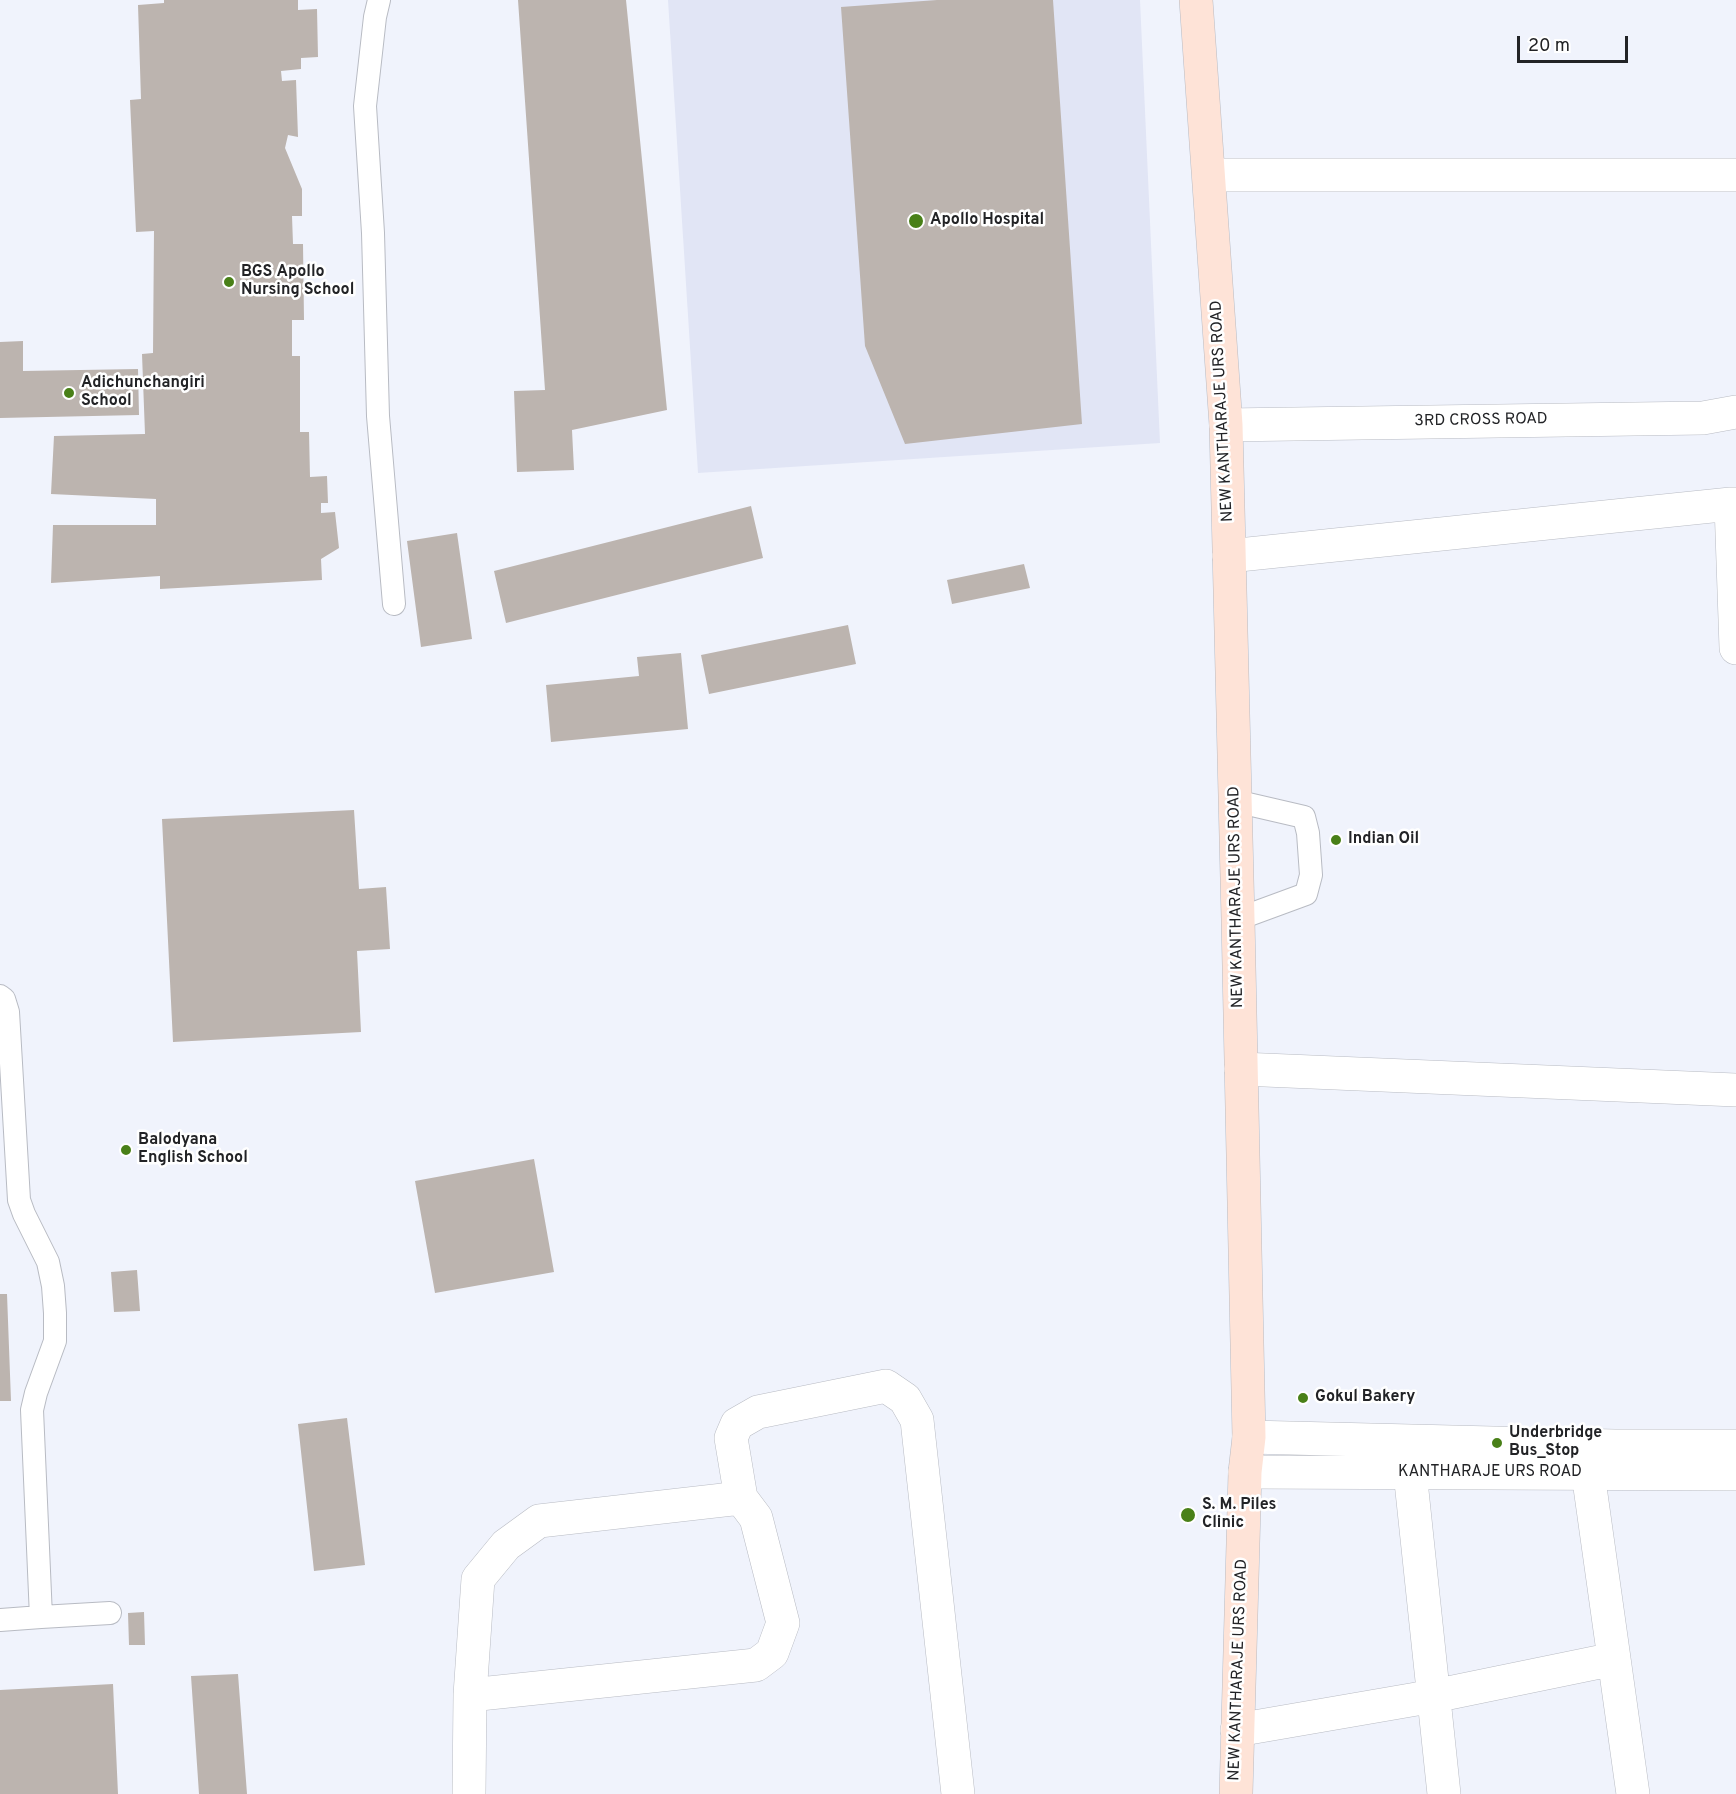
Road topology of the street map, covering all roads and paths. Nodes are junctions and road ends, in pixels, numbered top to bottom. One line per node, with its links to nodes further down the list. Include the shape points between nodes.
1 (379, 0): 9 (lane, via 365,106 378,416)
2 (1196, 0): 3 (main road, NEW KANTHARAJE URS ROAD)
3 (1209, 175): 4 (street); 6 (main road, NEW KANTHARAJE URS ROAD)
4 (1736, 175)
5 (1736, 412): 6 (street, 3RD CROSS ROAD, via 1703,418)
6 (1226, 425): 8 (main road, NEW KANTHARAJE URS ROAD)
7 (1734, 504): 8 (street); 10 (street)
8 (1229, 556): 11 (main road, NEW KANTHARAJE URS ROAD)
9 (394, 604)
10 (1736, 648)
11 (1235, 801): 12 (main road, NEW KANTHARAJE URS ROAD); 12 (lane, via 1304,817 1311,875 1306,894)
12 (1238, 919): 14 (main road, NEW KANTHARAJE URS ROAD)
13 (0, 996): 24 (lane, via 8,1012 19,1200 48,1262 56,1313 55,1341 32,1410)
14 (1241, 1069): 15 (street); 16 (main road, NEW KANTHARAJE URS ROAD)
15 (1736, 1090)
16 (1249, 1437): 17 (street, KANTHARAJE URS ROAD); 18 (main road, NEW KANTHARAJE URS ROAD)
17 (1736, 1446)
18 (1245, 1472): 19 (street, KANTHARAJE URS ROAD); 29 (main road, NEW KANTHARAJE URS ROAD)
19 (1410, 1472): 20 (street, KANTHARAJE URS ROAD); 28 (street)
20 (1588, 1473): 21 (street, KANTHARAJE URS ROAD); 26 (street)
21 (1736, 1474)
22 (741, 1498): 27 (street, via 539,1521 506,1545 478,1579); 27 (street, via 756,1518 783,1623 772,1653 756,1665); 31 (street, via 731,1438 737,1424 758,1412 886,1386 905,1399 917,1420)
23 (110, 1613): 24 (lane)
24 (41, 1617): 25 (lane)
25 (0, 1620)
26 (1614, 1659): 28 (street); 34 (street)
27 (470, 1695): 30 (street)
28 (1434, 1696): 29 (street); 33 (street)
29 (1238, 1730): 32 (main road, NEW KANTHARAJE URS ROAD)
30 (469, 1794)
31 (958, 1794)
32 (1236, 1794)
33 (1444, 1794)
34 (1633, 1794)

